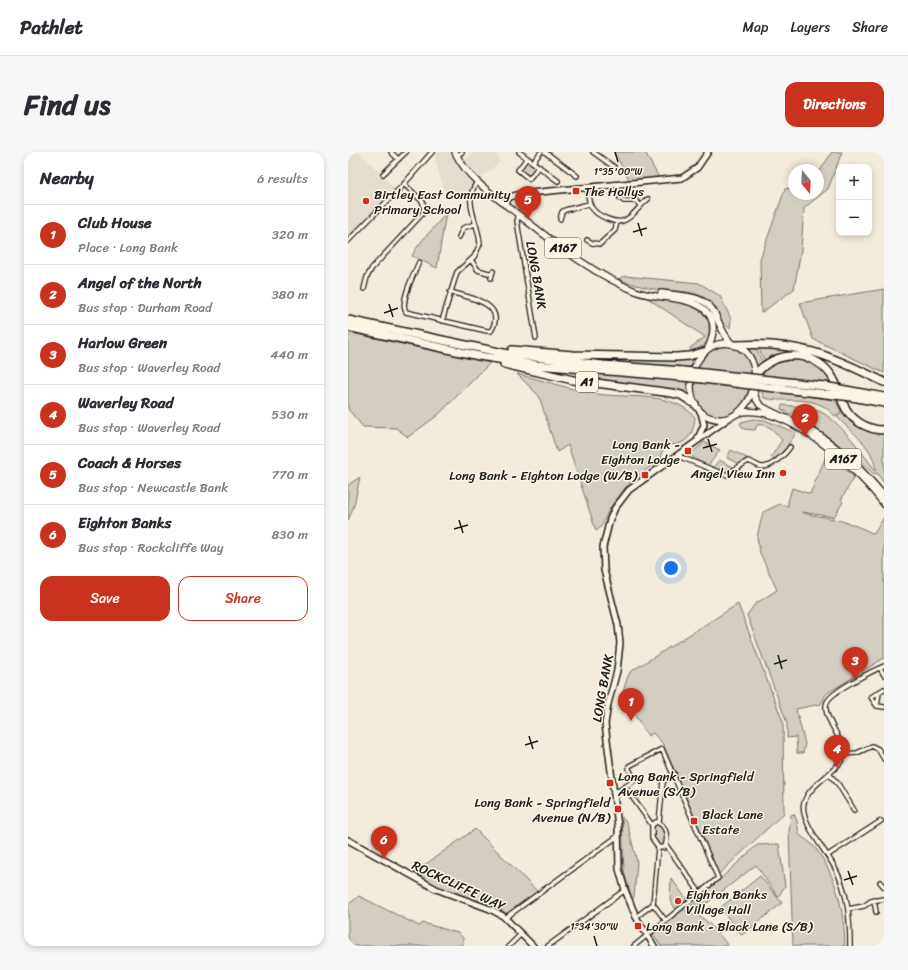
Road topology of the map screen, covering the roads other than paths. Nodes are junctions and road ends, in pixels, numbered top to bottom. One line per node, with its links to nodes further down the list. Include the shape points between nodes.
1 (391, 152): 12 (street)
2 (406, 152): 12 (street)
3 (432, 152): 20 (street)
4 (462, 152): 10 (street)
5 (518, 152): 11 (street)
6 (541, 152): 13 (street)
7 (545, 152): 17 (street)
8 (593, 152): 15 (street)
9 (708, 152): 21 (main road, via 697,168 682,178)
10 (456, 154): 19 (main road, A167)
11 (527, 158): 13 (street); 14 (street, via 518,170 530,179)
12 (398, 159): 16 (street)
13 (533, 162): 14 (street)
14 (539, 166): 18 (street)
15 (614, 167)
16 (383, 174)
17 (577, 176)
18 (558, 181)
19 (477, 182): 23 (main road, A167); 30 (street, via 471,203)
20 (404, 184): 33 (street); 40 (street, via 423,202 424,212 372,268)
21 (587, 187): 23 (main road, via 520,194 510,197); 24 (street)
22 (648, 199): 26 (street)
23 (504, 204): 27 (main road, A167)
24 (589, 204): 28 (street, via 560,211); 29 (street, via 597,214)
25 (618, 205): 26 (street, via 621,199 636,201)
26 (640, 205): 29 (street, via 625,220)
27 (519, 215): 39 (main road, A167, via 580,261); 45 (street, LONG BANK, via 517,220)
28 (560, 219)
29 (617, 222): 34 (street, via 615,230)
30 (476, 224): 31 (street, via 463,228); 36 (street, via 480,244 479,251)
31 (458, 237)
32 (587, 240): 34 (street)
33 (348, 241)
34 (598, 244): 35 (street)
35 (599, 250)
36 (471, 260): 38 (street, via 478,270); 41 (street, via 457,272)
37 (419, 262): 43 (street, via 409,283 404,310 410,314)
38 (492, 274)
39 (624, 286): 46 (main road, A167, via 699,299 713,310 723,334); 48 (main road, A167, via 643,294 690,302 703,308 714,326 713,336)
40 (364, 289)
41 (450, 292): 43 (street); 43 (street, via 492,308 495,317 493,327 487,331)
42 (348, 320): 47 (highway, A1)
43 (442, 321)
44 (348, 327): 49 (highway, A1)
45 (536, 338)
46 (734, 345): 48 (main road, via 718,344); 51 (main road, A167, via 750,356); 52 (highway, via 765,344 804,349 836,359)
47 (476, 348): 48 (highway, A1, via 573,355 669,357 689,356); 50 (highway, A1, via 535,358)
48 (705, 350): 58 (main road, A167, via 696,363 692,380 691,390)
49 (479, 356): 50 (highway, A1, via 536,365); 58 (highway, A1, via 572,380 677,394)
50 (682, 374): 53 (highway, A1, bridge)
51 (755, 375): 54 (main road, A167); 62 (highway, via 780,357 798,356 814,360 831,374 852,417 865,426)
52 (884, 382)
53 (769, 384): 55 (highway, A1, bridge, via 826,394); 55 (highway, A1, bridge, via 824,386)
54 (753, 387): 60 (main road, A167, via 747,402); 66 (main road, A167, via 760,405 807,428 836,447)
55 (852, 394): 56 (highway, A1); 57 (highway, A1)
56 (884, 397)
57 (884, 403)
58 (695, 404): 59 (main road, A167)
59 (701, 412): 61 (main road, via 711,418); 63 (main road, LONG BANK, via 703,428)
60 (738, 413): 61 (main road, A167); 67 (main road, A167, via 764,412 810,436 843,459 865,480)
61 (729, 418): 63 (main road, LONG BANK)
62 (884, 430)
63 (695, 442): 65 (main road, LONG BANK)
64 (790, 447): 65 (street, via 779,459 766,466 748,461 726,475)
65 (678, 456): 80 (main road, LONG BANK, via 630,490 615,508 603,547 604,570 620,643 619,664 608,704 606,724)
66 (884, 496)
67 (884, 504)
68 (884, 666): 69 (street)
69 (880, 668): 70 (street); 75 (street, via 835,693 828,701 827,711)
70 (884, 675)
71 (884, 689): 72 (street)
72 (879, 693): 73 (street); 73 (street, via 871,697)
73 (877, 706): 74 (street)
74 (884, 707)
75 (843, 754): 76 (street, via 857,754 872,746 878,749); 78 (street, via 839,765)
76 (884, 759)
77 (674, 773): 79 (street, via 664,751 660,749 629,766 635,780); 83 (street, via 663,782); 93 (street, via 718,878)
78 (829, 774): 81 (street); 89 (street, via 810,793 803,808 806,821)
79 (625, 787): 80 (street); 84 (street)
80 (613, 792): 85 (main road, LONG BANK)
81 (854, 810)
82 (881, 821): 89 (street)
83 (660, 822): 84 (street); 87 (street, via 666,832)
84 (652, 825): 88 (street, via 652,838)
85 (618, 836): 92 (main road, LONG BANK, via 619,869); 99 (street)
86 (348, 840): 99 (main road, ROCKCLIFFE WAY, via 436,889)
87 (666, 845): 88 (street, via 664,848); 93 (street)
88 (658, 847): 96 (street)
89 (828, 855): 97 (street, via 837,872)
90 (880, 882): 91 (street)
91 (884, 887)
92 (625, 890): 100 (main road, LONG BANK); 106 (street)
93 (700, 893): 101 (street)
94 (884, 899): 95 (street)
95 (874, 900): 97 (street, via 865,906); 98 (street)
96 (653, 904): 100 (street); 101 (street)
97 (848, 908): 109 (street)
98 (876, 912)
99 (507, 916): 102 (main road, ROCKCLIFFE WAY)
100 (636, 917): 103 (main road, LONG BANK)
101 (666, 921): 103 (street)
102 (521, 934): 104 (street); 105 (main road, ROCKCLIFFE WAY)
103 (648, 936): 107 (street); 108 (main road, LONG BANK)
104 (509, 946)
105 (533, 946)
106 (548, 946)
107 (634, 946)
108 (654, 946)
109 (850, 946)

